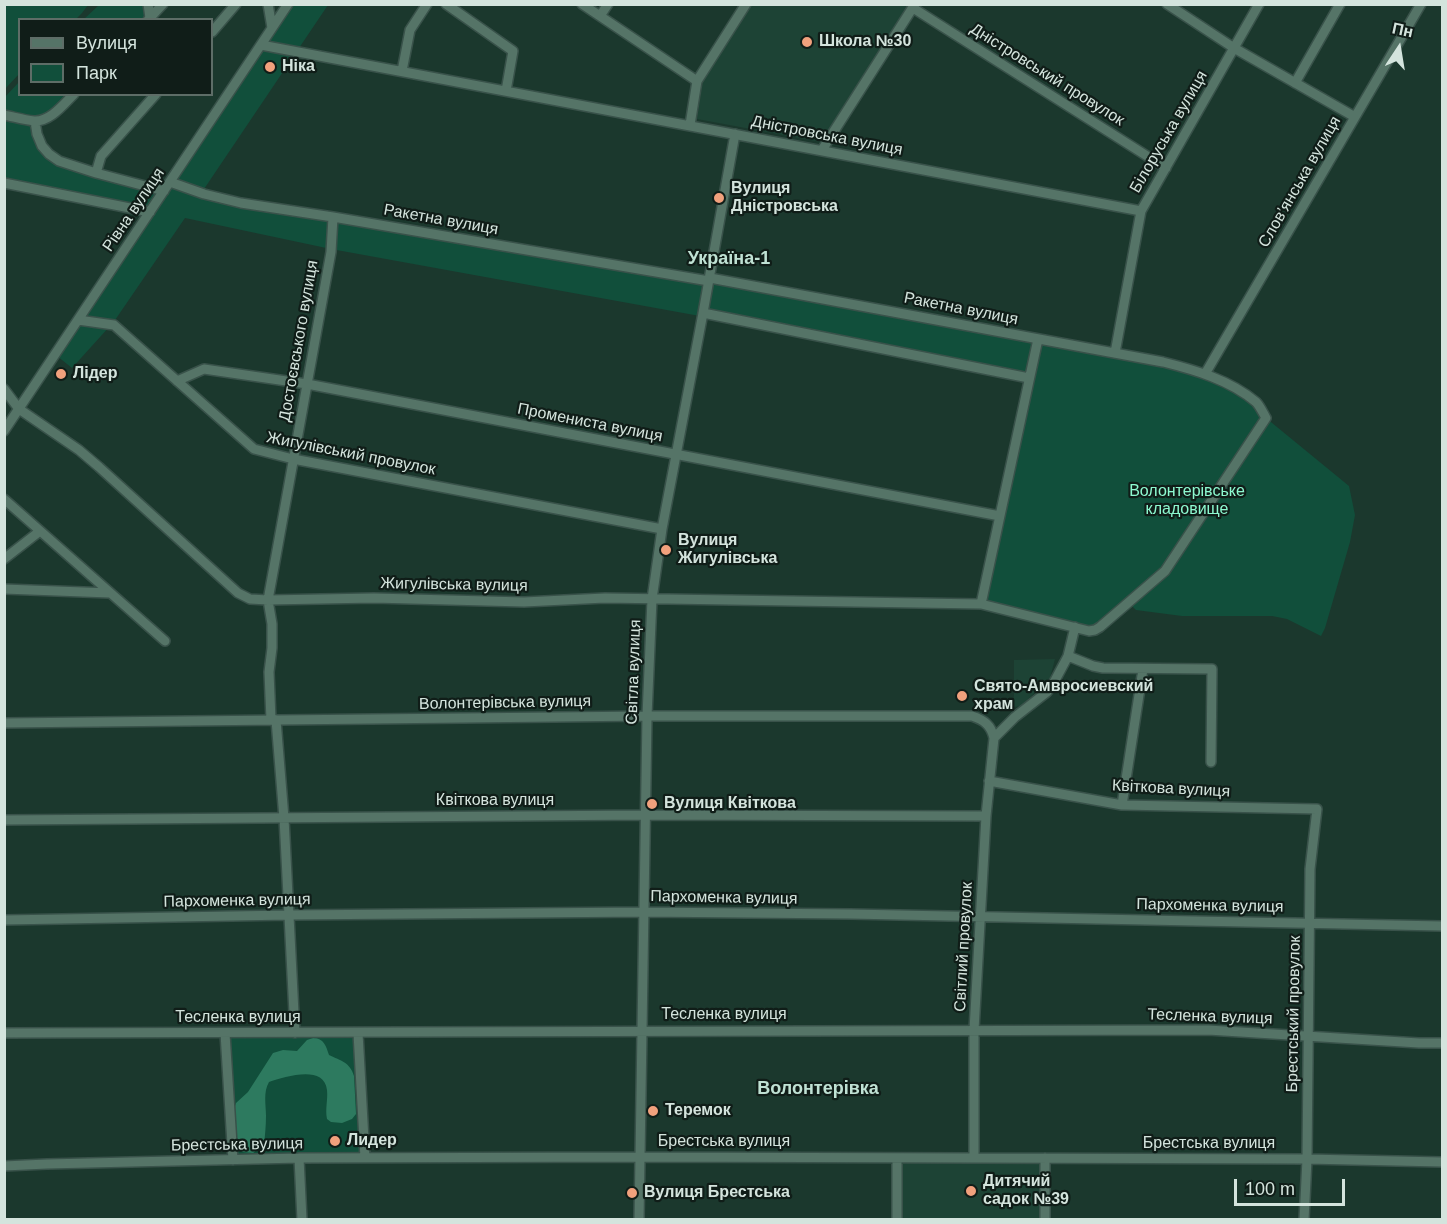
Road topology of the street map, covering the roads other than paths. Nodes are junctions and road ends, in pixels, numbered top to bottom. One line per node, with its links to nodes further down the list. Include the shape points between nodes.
1 (163, 4): 16 (street)
2 (236, 4): 18 (street)
3 (268, 4): 17 (street)
4 (288, 4): 17 (street, Рівна вулиця)
5 (427, 4): 21 (street, via 410,30)
6 (446, 4): 24 (street, via 513,51)
7 (582, 4): 15 (street)
8 (608, 4): 15 (street)
9 (746, 4): 22 (street)
10 (1167, 4): 20 (street)
11 (1259, 4): 20 (street, Білоруська вулиця)
12 (1340, 4): 23 (street)
13 (1421, 4): 28 (street, Слов’янська вулиця)
14 (914, 6): 32 (street); 33 (street, Дністровський провулок)
15 (600, 16): 22 (street)
16 (150, 18)
17 (272, 28): 19 (street, Рівна вулиця)
18 (213, 31)
19 (261, 45): 21 (street, Дністровська вулиця); 35 (street, Рівна вулиця)
20 (1234, 48): 23 (street); 33 (street, Білоруська вулиця)
21 (402, 71): 24 (street, Дністровська вулиця)
22 (697, 81): 30 (street)
23 (1295, 82): 28 (street)
24 (506, 91): 30 (street, Дністровська вулиця)
25 (72, 96): 29 (street, via 46,119)
26 (154, 96): 34 (street, via 101,156)
27 (4, 115): 29 (street)
28 (1355, 117): 46 (street, Слов’янська вулиця)
29 (35, 121): 34 (street, via 42,146 49,154)
30 (690, 125): 31 (street, Дністровська вулиця)
31 (735, 134): 32 (street, Дністровська вулиця); 41 (street, Світла вулиця)
32 (822, 150): 38 (street, Дністровська вулиця)
33 (1166, 168): 38 (street, Білоруська вулиця)
34 (96, 173): 37 (street)
35 (170, 182): 37 (street, Рівна вулиця); 40 (street, Ракетна вулиця, via 241,203)
36 (4, 183): 39 (street)
37 (164, 191): 39 (street, Рівна вулиця)
38 (1141, 211): 45 (street, Білоруська вулиця)
39 (150, 212): 43 (street, Рівна вулиця)
40 (333, 217): 41 (street, Ракетна вулиця); 49 (street, Достоєвського вулиця, via 331,252)
41 (709, 280): 42 (street, Світла вулиця); 44 (street, Ракетна вулиця)
42 (704, 313): 47 (street); 53 (street, Світла вулиця)
43 (78, 320): 48 (street, Жигулівський провулок, via 114,325); 51 (street, Рівна вулиця)
44 (1038, 339): 45 (street, Ракетна вулиця); 47 (street)
45 (1115, 353): 46 (street, Ракетна вулиця)
46 (1205, 374): 65 (street, Ракетна вулиця, via 1257,403 1266,418 1166,571 1100,627 1089,631)
47 (1029, 378): 56 (street)
48 (177, 381): 49 (street, Промениста вулиця, via 204,369); 54 (street, Жигулівський провулок, via 254,449)
49 (307, 384): 53 (street, Промениста вулиця); 54 (street, Достоєвського вулиця)
50 (4, 389): 51 (street, Жигулівська вулиця)
51 (20, 409): 52 (street, Рівна вулиця); 63 (street, Жигулівська вулиця, via 79,450 238,593 250,599)
52 (4, 431)
53 (676, 455): 56 (street, Промениста вулиця); 57 (street, Світла вулиця)
54 (293, 459): 57 (street, Жигулівський провулок); 63 (street, Достоєвського вулиця)
55 (4, 499): 58 (street)
56 (1000, 516): 64 (street)
57 (662, 529): 62 (street, Світла вулиця)
58 (40, 531): 59 (street); 61 (street)
59 (4, 559)
60 (4, 590): 61 (street)
61 (110, 593): 66 (street)
62 (652, 599): 63 (street, Жигулівська вулиця); 64 (street, Жигулівська вулиця); 69 (street, Світла вулиця)
63 (268, 600): 70 (street, Достоєвського вулиця)
64 (981, 604): 65 (street, Жигулівська вулиця)
65 (1075, 627): 67 (street)
66 (165, 641)
67 (1068, 656): 68 (street, via 1103,668); 72 (street, via 1047,692)
68 (1143, 669): 73 (street, via 1212,669); 75 (street)
69 (647, 716): 70 (street, Волонтерівська вулиця); 72 (street, Волонтерівська вулиця, via 972,716 987,723); 77 (street, Світла вулиця)
70 (273, 720): 71 (street, Волонтерівська вулиця); 79 (street, Достоєвського вулиця)
71 (4, 723)
72 (994, 738): 74 (street, Світлий провулок)
73 (1211, 762)
74 (989, 781): 75 (street, Квіткова вулиця); 78 (street, Світлий провулок)
75 (1122, 805): 76 (street, Квіткова вулиця)
76 (1317, 809): 85 (street, Брестський провулок, via 1310,869)
77 (646, 815): 78 (street, Квіткова вулиця); 79 (street, Квіткова вулиця); 81 (street, Світла вулиця)
78 (986, 816): 83 (street, Світлий провулок)
79 (284, 818): 80 (street, Квіткова вулиця); 82 (street, Достоєвського вулиця)
80 (4, 820)
81 (644, 912): 82 (street, Пархоменка вулиця); 83 (street, Пархоменка вулиця); 87 (street, Світла вулиця)
82 (289, 915): 84 (street, Пархоменка вулиця); 91 (street, Достоєвського вулиця)
83 (980, 917): 85 (street, Пархоменка вулиця); 88 (street, Світлий провулок)
84 (4, 920)
85 (1310, 922): 86 (street, Пархоменка вулиця); 93 (street, Брестський провулок)
86 (1443, 926)
87 (643, 1030): 88 (street, Тесленка вулиця); 92 (street, Тесленка вулиця); 95 (street, Світла вулиця)
88 (974, 1030): 93 (street, Тесленка вулиця, via 1208,1030); 99 (street, Світлий провулок)
89 (4, 1033): 90 (street, Тесленка вулиця)
90 (225, 1033): 91 (street, Тесленка вулиця); 102 (street)
91 (295, 1033): 92 (street, Тесленка вулиця)
92 (358, 1033): 97 (street)
93 (1308, 1036): 94 (street, Тесленка вулиця); 101 (street, Брестський провулок)
94 (1443, 1043)
95 (641, 1157): 97 (street, Брестська вулиця); 98 (street, Брестська вулиця); 106 (street, Світла вулиця)
96 (300, 1158): 97 (street, Брестська вулиця); 102 (street, Брестська вулиця); 105 (street)
97 (365, 1158)
98 (897, 1158): 99 (street, Брестська вулиця); 107 (street)
99 (974, 1158): 100 (street, Брестська вулиця)
100 (1045, 1158): 101 (street, Брестська вулиця); 108 (street)
101 (1307, 1159): 103 (street, Брестська вулиця); 109 (street, Брестський провулок)
102 (233, 1160): 104 (street, Брестська вулиця)
103 (1443, 1161)
104 (4, 1166)
105 (302, 1220)
106 (639, 1220)
107 (897, 1220)
108 (1045, 1220)
109 (1304, 1220)

